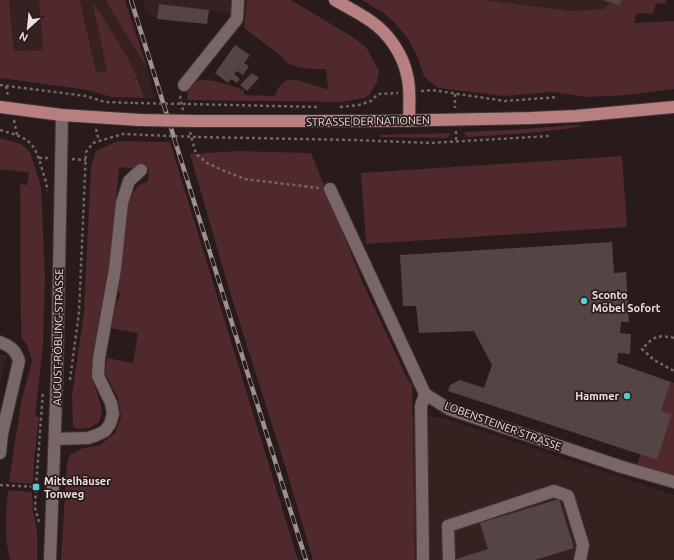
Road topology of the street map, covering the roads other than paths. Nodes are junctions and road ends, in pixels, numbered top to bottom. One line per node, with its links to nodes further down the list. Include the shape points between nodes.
1 (238, 0): 3 (street, via 237,19)
2 (335, 0): 7 (main road, via 372,22 392,42 407,74)
3 (184, 85)
4 (0, 107): 6 (main road, STRASSE DER NATIONEN)
5 (674, 107): 7 (main road, STRASSE DER NATIONEN, via 576,116)
6 (62, 114): 7 (main road, STRASSE DER NATIONEN, bridge, via 191,124); 12 (street, AUGUST-RÖBLING-STRASSE)
7 (409, 121)
8 (141, 170): 12 (street, via 129,180 122,203 115,269 99,358 98,376 111,403 113,414 110,424 105,431 88,438)
9 (330, 189): 11 (street)
10 (0, 342): 13 (street, via 16,352 19,361)
11 (424, 394): 14 (street, LOBENSTEINER STRASSE, via 449,409); 16 (street, via 421,406)
12 (55, 438): 15 (street, AUGUST-RÖBLING-STRASSE)
13 (0, 453)
14 (674, 482)
15 (50, 560)
16 (423, 560)
17 (449, 560): 18 (street, via 448,526 554,491 568,496 584,545)
18 (580, 560)

